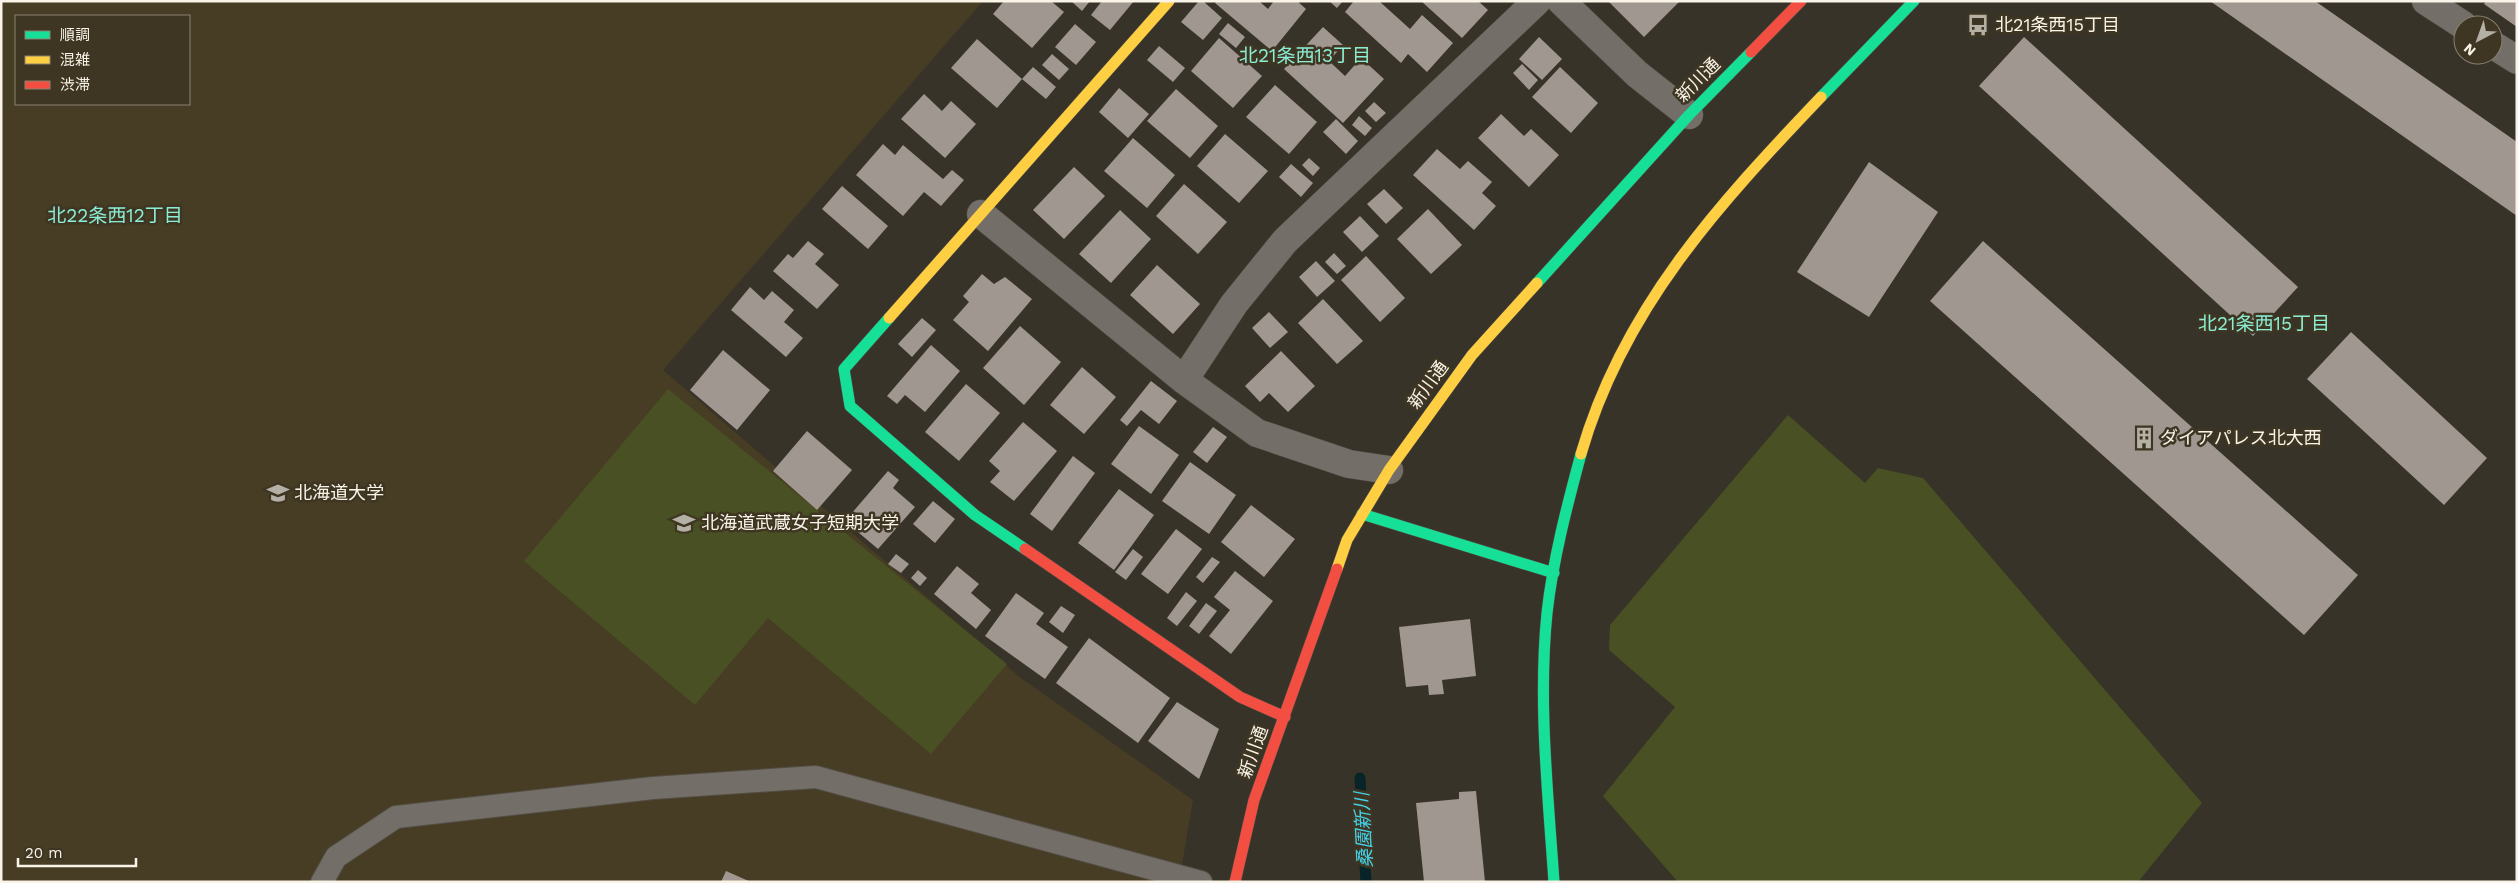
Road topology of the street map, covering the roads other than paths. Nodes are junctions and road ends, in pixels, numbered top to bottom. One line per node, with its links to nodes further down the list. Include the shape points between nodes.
1 (1169, 1): 11 (street)
2 (1537, 1): 12 (street, via 1285,241 1234,304)
3 (1561, 1): 10 (street, via 1637,74)
4 (1801, 1): 10 (street, 新川通)
5 (1914, 1): 15 (street, via 1766,155 1687,247 1629,336 1590,424 1563,518)
6 (2426, 1): 7 (street)
7 (2453, 19)
8 (2503, 51): 9 (street)
9 (2517, 60)
10 (1688, 115): 13 (street, 新川通, via 1472,355)
11 (981, 214): 12 (street); 16 (street, via 844,369 850,406 975,515 1240,697)
12 (1184, 380): 13 (street, via 1257,433 1348,464)
13 (1389, 470): 14 (street, 新川通)
14 (1362, 514): 15 (street); 16 (street, 新川通, via 1347,540)
15 (1554, 573): 20 (street, via 1547,613 1543,717)
16 (1285, 717): 19 (street, 新川通, via 1254,800)
17 (322, 882): 18 (lane, via 336,857 396,817 653,788 816,777)
18 (1201, 882)
19 (1235, 882)
20 (1554, 882)

